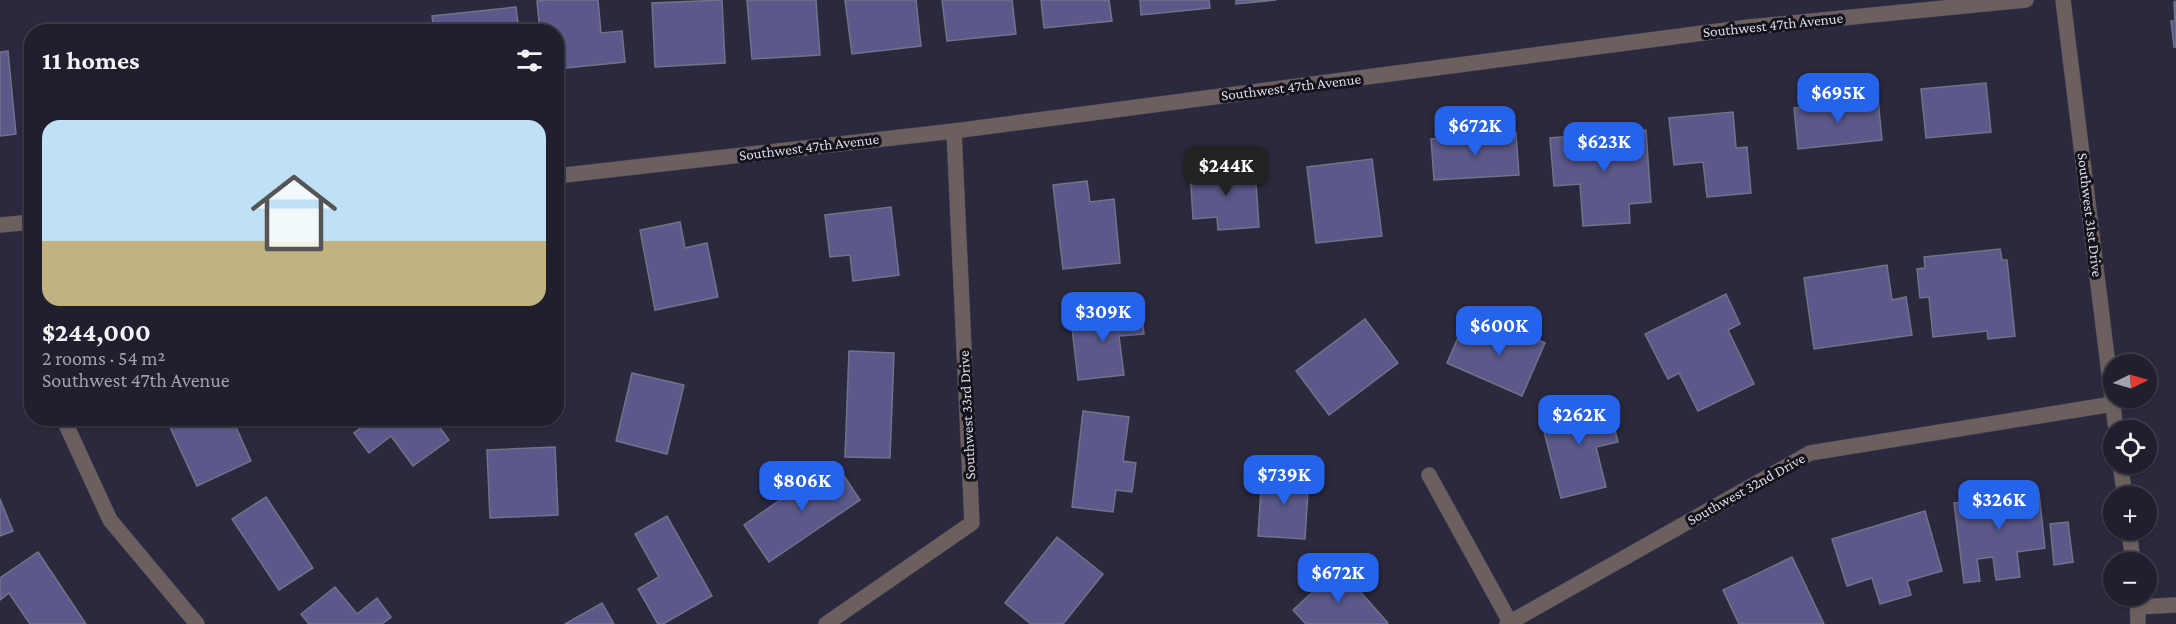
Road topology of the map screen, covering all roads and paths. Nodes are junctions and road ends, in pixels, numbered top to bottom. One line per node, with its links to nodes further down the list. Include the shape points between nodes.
1 (2026, 0): 3 (street, Southwest 47th Avenue, via 1749,27)
2 (2063, 0): 7 (street, Southwest 31st Drive)
3 (954, 131): 4 (street, Southwest 47th Avenue); 16 (street, Southwest 33rd Drive, via 972,524)
4 (564, 175)
5 (24, 223): 6 (street)
6 (0, 225)
7 (2107, 354)
8 (2103, 406): 14 (street, Southwest 32nd Drive, via 1810,453)
9 (67, 426): 15 (street, via 110,520)
10 (1429, 476): 14 (street, Southwest 32nd Drive)
11 (2157, 603): 12 (street)
12 (2176, 605)
13 (2138, 606): 17 (street)
14 (1509, 623)
15 (197, 624)
16 (826, 624)
17 (2138, 624)

